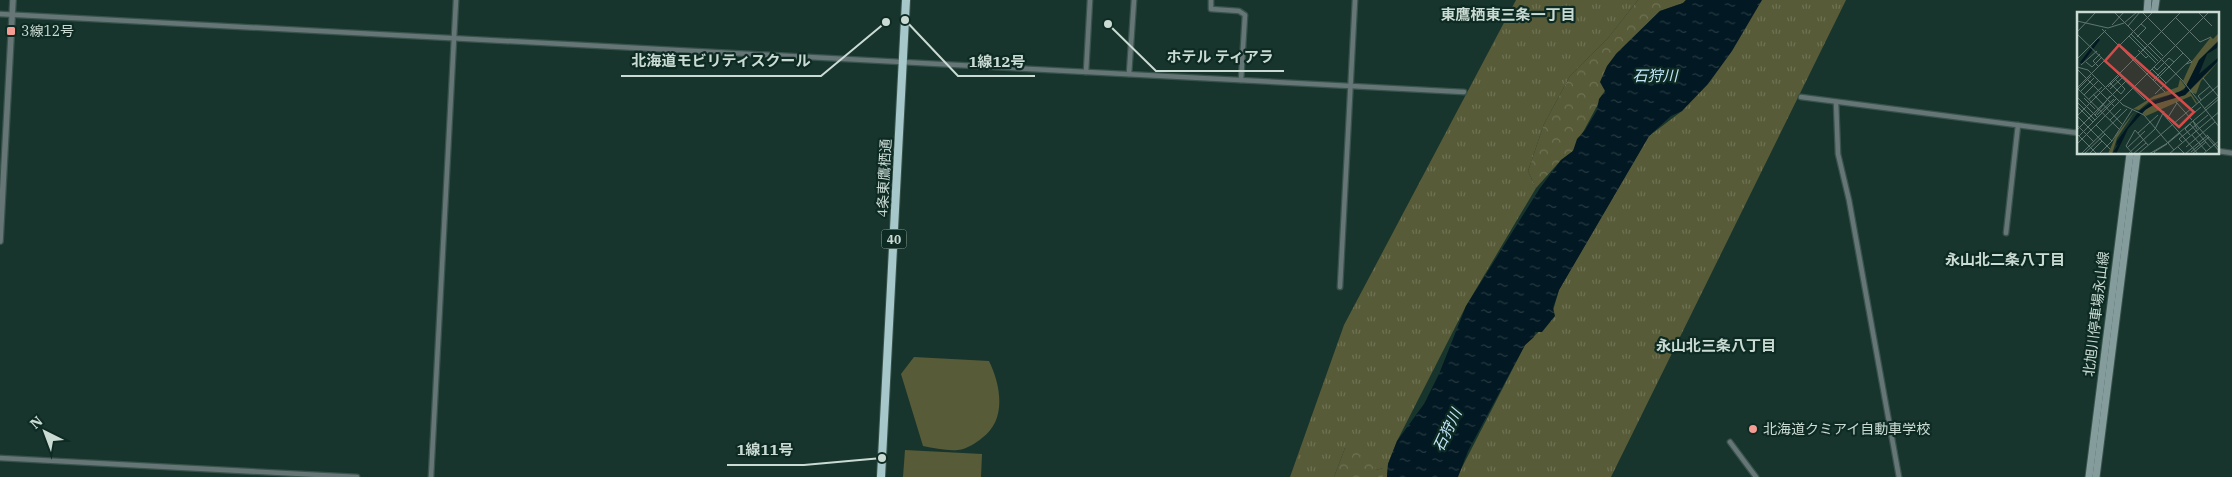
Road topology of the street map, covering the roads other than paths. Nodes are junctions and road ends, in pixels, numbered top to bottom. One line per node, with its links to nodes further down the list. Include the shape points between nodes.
1 (13, 0): 9 (street)
2 (456, 0): 10 (street)
3 (906, 0): 11 (highway, 4条東鷹栖通 / 40)
4 (1090, 0): 12 (street)
5 (1134, 0): 13 (street)
6 (1211, 0): 14 (street, via 1211,9 1239,11 1245,16)
7 (1356, 0): 15 (street)
8 (0, 14): 9 (street)
9 (12, 15): 10 (street); 24 (street)
10 (454, 38): 11 (street); 29 (street)
11 (903, 62): 12 (street); 30 (highway, 4条東鷹栖通 / 40)
12 (1086, 72): 13 (street)
13 (1129, 74): 14 (street)
14 (1241, 80): 15 (street)
15 (1351, 86): 16 (street); 25 (street)
16 (1464, 92)
17 (1801, 97): 18 (street)
18 (1836, 102): 19 (street); 32 (street, via 1838,154)
19 (2018, 125): 20 (street); 23 (street)
20 (2077, 133)
21 (2130, 155): 33 (main road, 北旭川停車場永山線)
22 (2137, 155): 34 (main road, 北旭川停車場永山線)
23 (2006, 233)
24 (0, 241)
25 (1340, 286)
26 (1730, 442): 31 (street)
27 (0, 458): 28 (street)
28 (357, 477)
29 (431, 477)
30 (881, 477)
31 (1756, 477)
32 (1899, 477)
33 (2088, 477)
34 (2096, 477)

